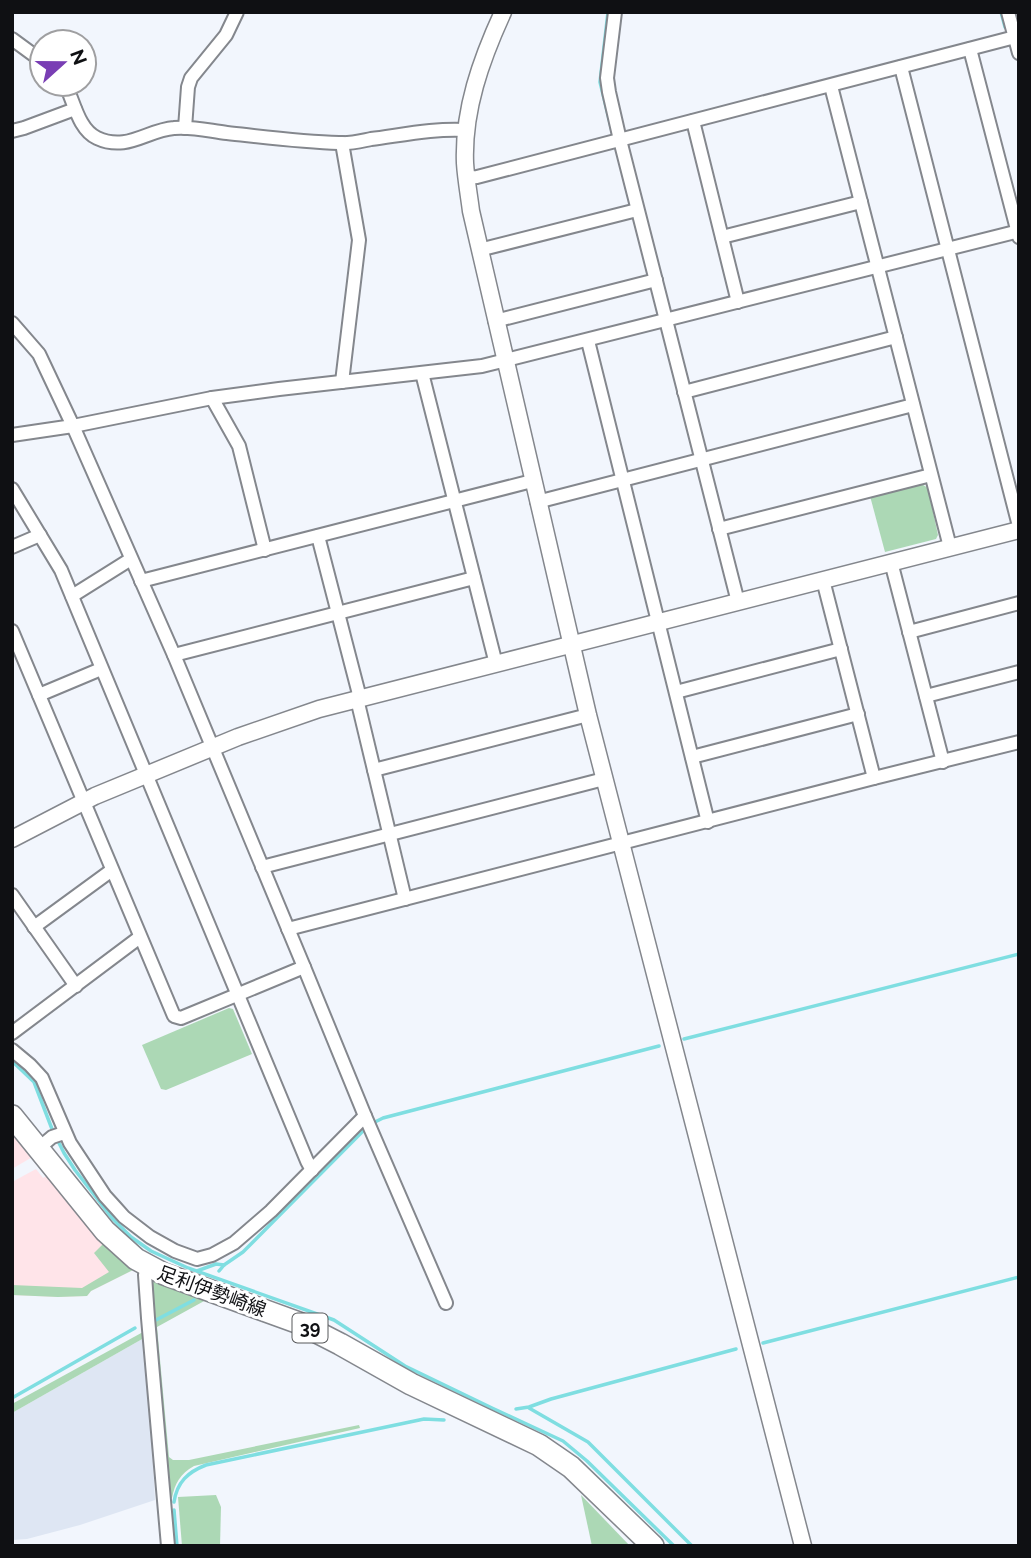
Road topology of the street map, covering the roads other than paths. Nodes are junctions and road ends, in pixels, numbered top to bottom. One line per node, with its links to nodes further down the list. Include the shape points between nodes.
1 (237, 12): 15 (street, via 226,35 191,78)
2 (503, 12): 16 (street, via 479,68)
3 (615, 12): 18 (street, via 607,78)
4 (1008, 12): 5 (street)
5 (1015, 37): 7 (street); 9 (street)
6 (12, 39): 8 (street)
7 (970, 49): 10 (street); 23 (street)
8 (28, 51)
9 (1019, 53)
10 (901, 67): 11 (street); 25 (street)
11 (831, 86): 14 (street); 21 (street)
12 (71, 98): 13 (street)
13 (75, 109): 15 (street, via 88,132 110,142); 17 (street)
14 (693, 121): 18 (street); 24 (street)
15 (185, 128): 19 (street)
16 (466, 130): 19 (street); 20 (street)
17 (12, 131)
18 (620, 140): 20 (street); 22 (street)
19 (342, 144): 37 (street, via 359,240)
20 (466, 178): 26 (street)
21 (861, 202): 24 (street); 27 (street)
22 (637, 210): 26 (street); 28 (street)
23 (1018, 233): 25 (street)
24 (722, 237): 29 (street)
25 (947, 249): 27 (street); 50 (street)
26 (479, 250): 30 (street)
27 (878, 267): 29 (street); 33 (street)
28 (656, 280): 30 (street); 31 (street)
29 (737, 302): 31 (street)
30 (495, 321): 35 (street)
31 (666, 321): 34 (street); 38 (street)
32 (12, 323): 41 (street, via 39,354)
33 (896, 337): 38 (street); 40 (street)
34 (588, 341): 35 (street); 45 (street)
35 (505, 362): 36 (street); 46 (street)
36 (422, 373): 37 (street); 48 (street)
37 (342, 382): 39 (street)
38 (684, 392): 43 (street)
39 (212, 398): 41 (street); 56 (street, via 239,446)
40 (913, 405): 43 (street); 44 (street)
41 (73, 426): 42 (street); 57 (street)
42 (12, 435)
43 (702, 460): 45 (street); 51 (street)
44 (931, 475): 51 (street); 55 (street)
45 (623, 480): 49 (street); 66 (street)
46 (532, 481): 48 (street); 49 (street)
47 (12, 489): 52 (street)
48 (455, 501): 53 (street); 59 (street)
49 (537, 502): 69 (street)
50 (1019, 528): 55 (street)
51 (719, 529): 63 (street)
52 (40, 535): 54 (street); 62 (street)
53 (318, 536): 56 (street); 65 (street)
54 (12, 547)
55 (950, 547): 58 (street)
56 (265, 550): 61 (street)
57 (131, 559): 61 (street); 62 (street)
58 (891, 562): 60 (street); 68 (street)
59 (474, 578): 65 (street); 72 (street)
60 (823, 580): 63 (street); 70 (street)
61 (141, 581): 71 (street)
62 (72, 596): 73 (street)
63 (738, 602): 66 (street)
64 (1019, 603): 68 (street)
65 (338, 613): 71 (street); 78 (street)
66 (658, 622): 69 (street); 75 (street)
67 (12, 631): 76 (street)
68 (909, 632): 77 (street)
69 (570, 644): 72 (street); 80 (street)
70 (841, 649): 75 (street); 79 (street)
71 (174, 655): 82 (street)
72 (496, 664): 78 (street)
73 (101, 669): 76 (street); 86 (street)
74 (1019, 672): 77 (street)
75 (676, 692): 83 (street)
76 (39, 695): 89 (street)
77 (926, 696): 84 (street)
78 (358, 699): 82 (street); 85 (street)
79 (858, 714): 83 (street); 87 (street)
80 (588, 715): 85 (street); 88 (street)
81 (1019, 742): 84 (street)
82 (212, 748): 86 (street); 94 (street)
83 (692, 757): 90 (street)
84 (943, 762): 87 (street)
85 (374, 770): 91 (street)
86 (146, 775): 89 (street); 103 (street)
87 (874, 778): 90 (street)
88 (604, 779): 91 (street); 93 (street)
89 (84, 801): 92 (street); 95 (street)
90 (708, 822): 93 (street)
91 (390, 834): 94 (street); 97 (street)
92 (12, 839)
93 (621, 844): 97 (street); 116 (street)
94 (262, 867): 99 (street)
95 (112, 870): 98 (street); 100 (street)
96 (12, 895): 98 (street)
97 (405, 899): 99 (street)
98 (34, 927): 102 (street)
99 (288, 929): 101 (street)
100 (141, 937): 102 (street); 103 (street, via 177,1018)
101 (304, 967): 103 (street); 107 (street)
102 (76, 986): 104 (street)
103 (237, 996): 109 (street)
104 (12, 1033)
105 (12, 1050): 108 (street, via 42,1078)
106 (12, 1116): 108 (main road, 足利伊勢崎線 / 39)
107 (365, 1116): 109 (street); 111 (street)
108 (54, 1138): 109 (street, via 78,1156 124,1217 159,1242 197,1259 234,1243); 110 (main road, 足利伊勢崎線 / 39, via 113,1240)
109 (312, 1170)
110 (147, 1266): 112 (main road, 足利伊勢崎線 / 39, via 299,1323 411,1384 539,1445 571,1467); 113 (street)
111 (446, 1303)
112 (630, 1524): 114 (main road, 足利伊勢崎線 / 39); 115 (main road, 足利伊勢崎線 / 39)
113 (168, 1546)
114 (647, 1546)
115 (653, 1546)
116 (803, 1546)

